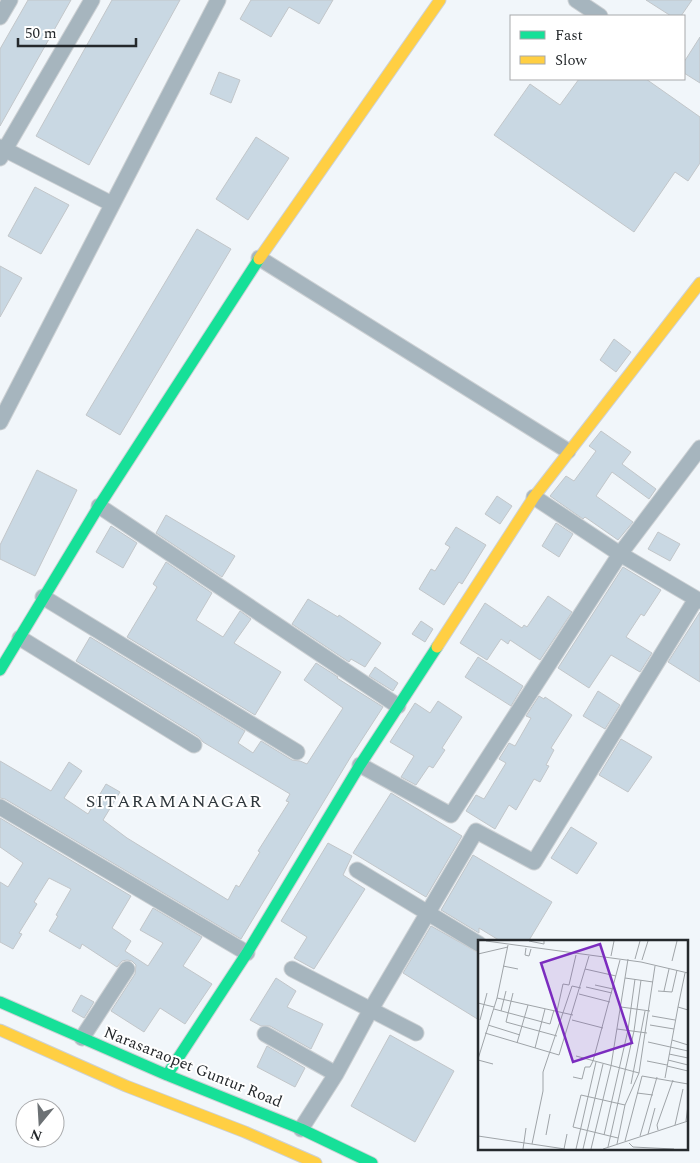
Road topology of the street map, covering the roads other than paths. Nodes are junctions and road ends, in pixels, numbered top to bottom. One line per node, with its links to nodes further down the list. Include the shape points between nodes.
1 (10, 0): 7 (street)
2 (92, 0): 8 (street)
3 (218, 0): 9 (street)
4 (440, 0): 10 (main road)
5 (576, 0): 6 (street)
6 (598, 15)
7 (0, 17)
8 (1, 151): 9 (street)
9 (112, 204): 12 (street)
10 (258, 258): 14 (street); 16 (main road)
11 (700, 283): 14 (main road)
12 (0, 420)
13 (700, 448): 17 (street)
14 (568, 451): 15 (main road)
15 (534, 497): 17 (street); 22 (main road)
16 (99, 506): 18 (main road); 22 (street)
17 (620, 554): 19 (street); 25 (street, via 452,815)
18 (43, 597): 20 (main road); 24 (street)
19 (698, 600): 28 (street, via 534,862 476,831)
20 (20, 638): 21 (main road); 23 (street)
21 (0, 670)
22 (398, 706): 25 (main road)
23 (194, 745)
24 (297, 752)
25 (360, 765): 30 (main road)
26 (0, 807): 30 (street)
27 (358, 870): 28 (street)
28 (427, 914): 29 (street); 34 (street)
29 (478, 943)
30 (247, 953): 40 (main road)
31 (127, 969): 38 (street)
32 (292, 970): 34 (street)
33 (0, 1002): 38 (main road, Narasaraopet Guntur Road)
34 (370, 1011): 36 (street); 39 (street)
35 (0, 1030): 42 (main road, via 126,1086)
36 (416, 1033)
37 (265, 1034): 39 (street)
38 (82, 1038): 40 (main road, Narasaraopet Guntur Road)
39 (336, 1074): 41 (street)
40 (167, 1075): 41 (main road, Narasaraopet Guntur Road)
41 (301, 1129): 43 (main road, Narasaraopet Guntur Road)
42 (316, 1163)
43 (372, 1163)

